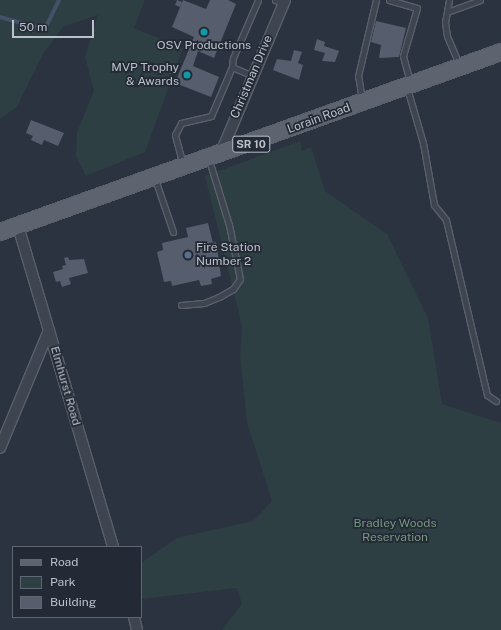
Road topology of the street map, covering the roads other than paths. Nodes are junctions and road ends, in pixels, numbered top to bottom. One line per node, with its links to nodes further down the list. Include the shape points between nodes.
1 (258, 0): 9 (lane, via 232,58)
2 (376, 0): 13 (lane, via 358,76)
3 (389, 0): 12 (lane, via 417,8 403,56)
4 (449, 0): 7 (lane)
5 (480, 0): 7 (lane)
6 (281, 1): 11 (street, Christman Drive)
7 (447, 12): 10 (lane, via 445,22 448,36)
8 (501, 52): 10 (main road, Lorain Road / SR 10)
9 (232, 67): 11 (lane); 15 (lane, via 211,116 180,123 175,135)
10 (460, 68): 12 (main road, Lorain Road / SR 10)
11 (253, 76): 14 (street, Christman Drive)
12 (409, 86): 13 (main road, Lorain Road / SR 10); 22 (lane, via 434,205 446,220 487,395)
13 (363, 103): 14 (main road, Lorain Road / SR 10)
14 (214, 157): 15 (main road, Lorain Road / SR 10); 20 (lane, via 240,279 233,290 219,297 204,303)
15 (184, 168): 16 (main road, Lorain Road / SR 10)
16 (155, 178): 17 (main road, Lorain Road / SR 10); 19 (lane)
17 (18, 226): 18 (main road, Lorain Road / SR 10); 21 (street, Elmhurst Road)
18 (0, 232)
19 (173, 232)
20 (181, 306)
21 (49, 330): 23 (street); 24 (street, Elmhurst Road)
22 (496, 401)
23 (0, 448)
24 (113, 546)
25 (134, 618): 26 (street)
26 (138, 630)

